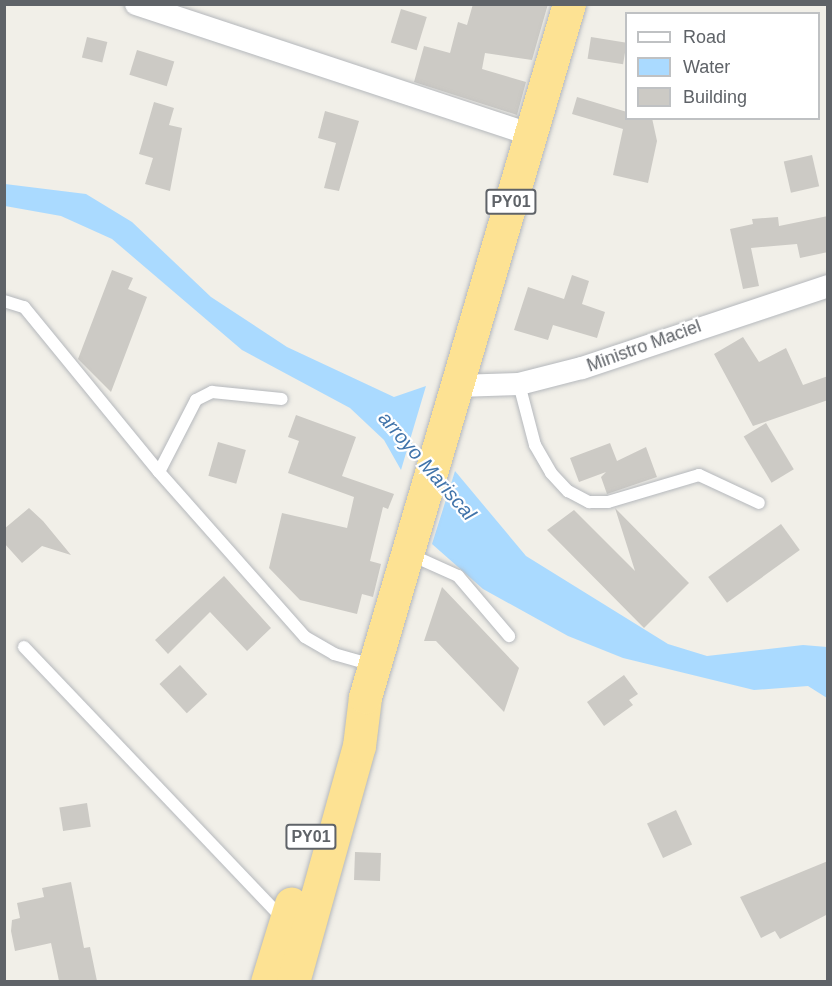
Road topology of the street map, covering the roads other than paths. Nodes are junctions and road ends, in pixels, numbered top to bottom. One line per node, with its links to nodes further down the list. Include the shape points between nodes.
1 (136, 4): 3 (street)
2 (569, 4): 3 (highway, PY01)
3 (530, 134): 7 (highway, PY01)
4 (828, 286): 6 (street, Ministro Maciel)
5 (4, 301): 9 (lane, via 24,307)
6 (519, 384): 7 (street, Ministro Maciel); 10 (lane, via 535,445 551,473 568,491 589,502 608,502 699,475)
7 (455, 393): 11 (highway, PY01)
8 (282, 399): 9 (lane, via 212,392 196,400)
9 (159, 472): 14 (lane, via 305,637 334,654)
10 (759, 503)
11 (409, 554): 12 (lane, via 458,576); 14 (highway, PY01)
12 (509, 636)
13 (24, 647): 16 (lane)
14 (374, 666): 15 (highway, PY01)
15 (365, 697): 16 (highway, PY01, via 341,738); 18 (highway, PY01, via 359,746)
16 (286, 922): 17 (highway, PY01)
17 (267, 981)
18 (293, 981)

